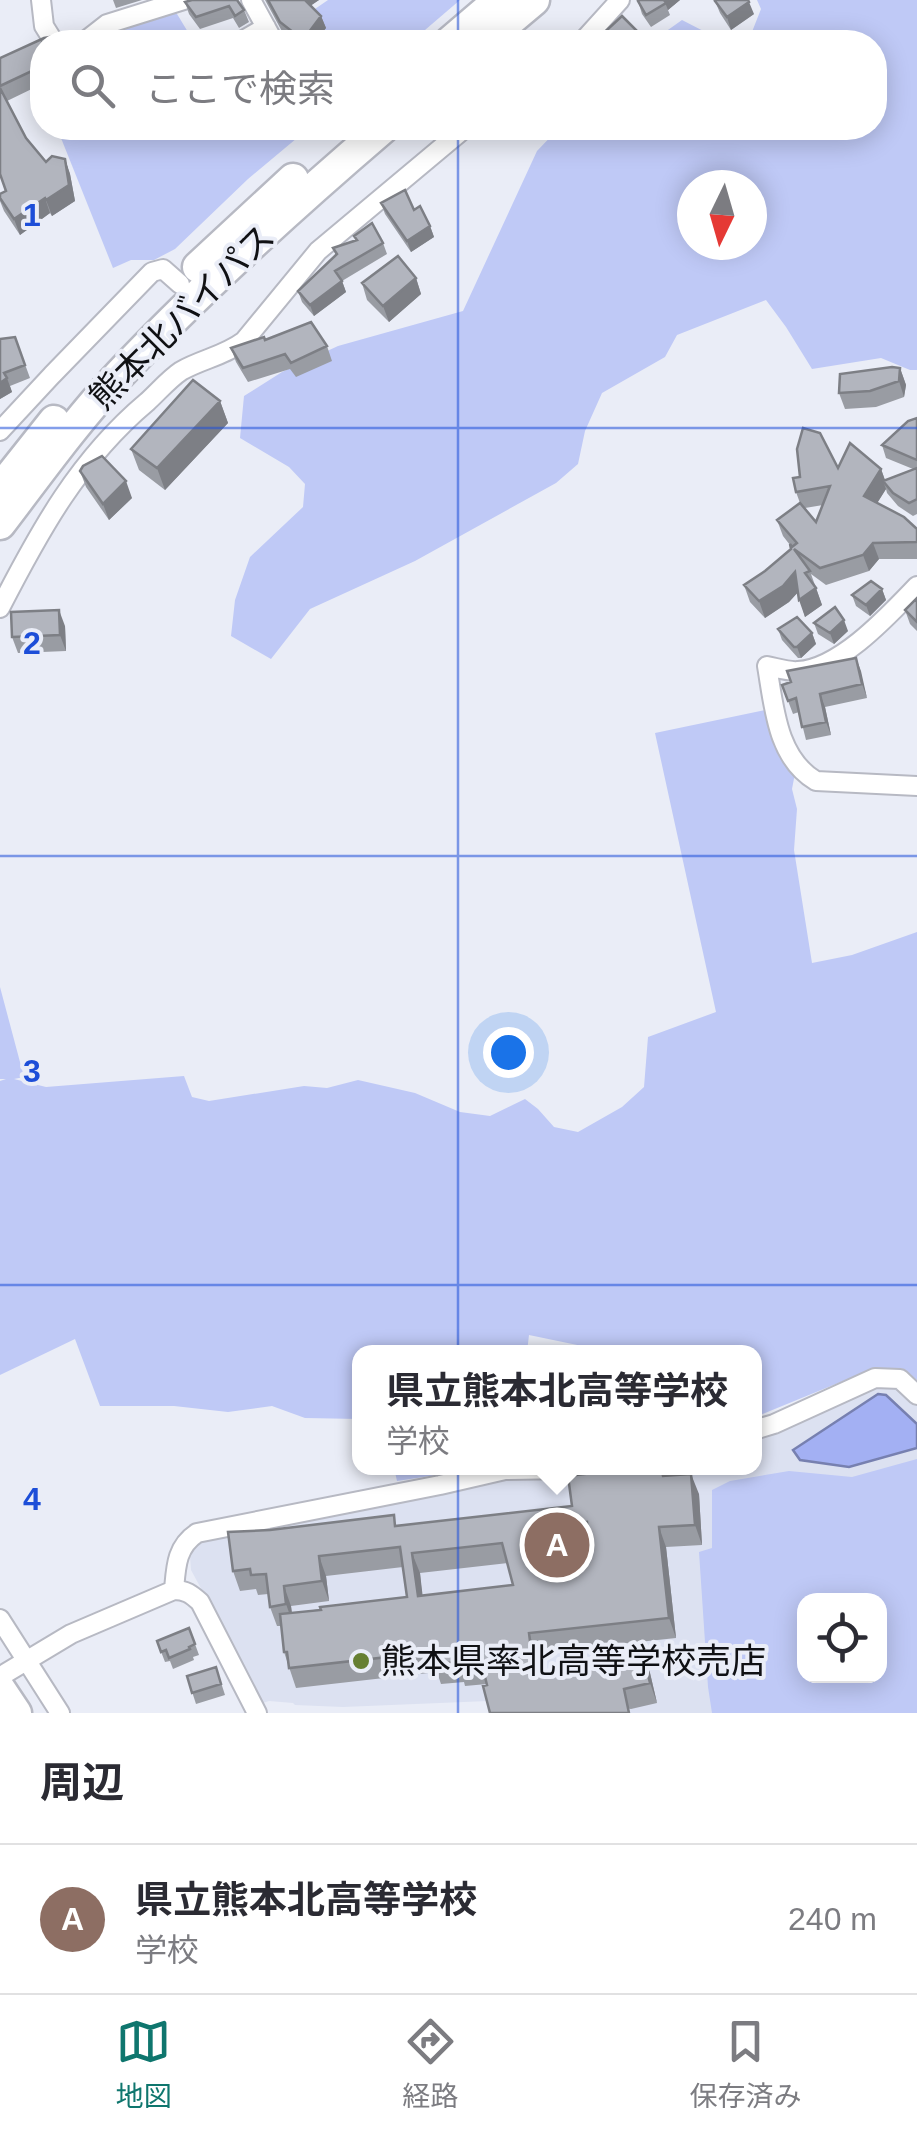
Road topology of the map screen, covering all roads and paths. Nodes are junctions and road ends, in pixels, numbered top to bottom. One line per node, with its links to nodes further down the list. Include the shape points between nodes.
1 (42, 0): 7 (street)
2 (184, 0): 8 (street)
3 (251, 0): 9 (street)
4 (499, 0): 10 (highway)
5 (534, 0): 11 (highway)
6 (620, 0): 12 (street)
7 (46, 30)
8 (99, 30)
9 (267, 30)
10 (464, 30)
11 (498, 30)
12 (593, 30)
13 (338, 140): 16 (highway, 熊本北バイパス)
14 (370, 140): 17 (highway, 熊本北バイパス, via 213,280)
15 (451, 140): 19 (street, via 318,251 244,341 180,372)
16 (180, 284): 18 (street, via 163,270 152,272); 20 (highway, 熊本北バイパス, via 68,403)
17 (88, 412): 19 (street); 21 (highway, 熊本北バイパス)
18 (0, 432)
19 (112, 433): 23 (street, via 53,509)
20 (0, 489)
21 (0, 524)
22 (917, 586): 24 (street, via 837,657 799,671 767,666 781,738 803,773 816,780)
23 (0, 608)
24 (917, 786)
25 (917, 1394): 26 (street, via 900,1379 875,1378)
26 (762, 1428)
27 (481, 1475): 28 (street, via 197,1533 181,1547)
28 (174, 1590): 30 (street, via 70,1634); 34 (street, via 200,1602)
29 (0, 1619): 30 (street)
30 (25, 1662): 31 (street); 33 (street)
31 (3, 1681): 32 (highway)
32 (16, 1713)
33 (60, 1713)
34 (258, 1713)

